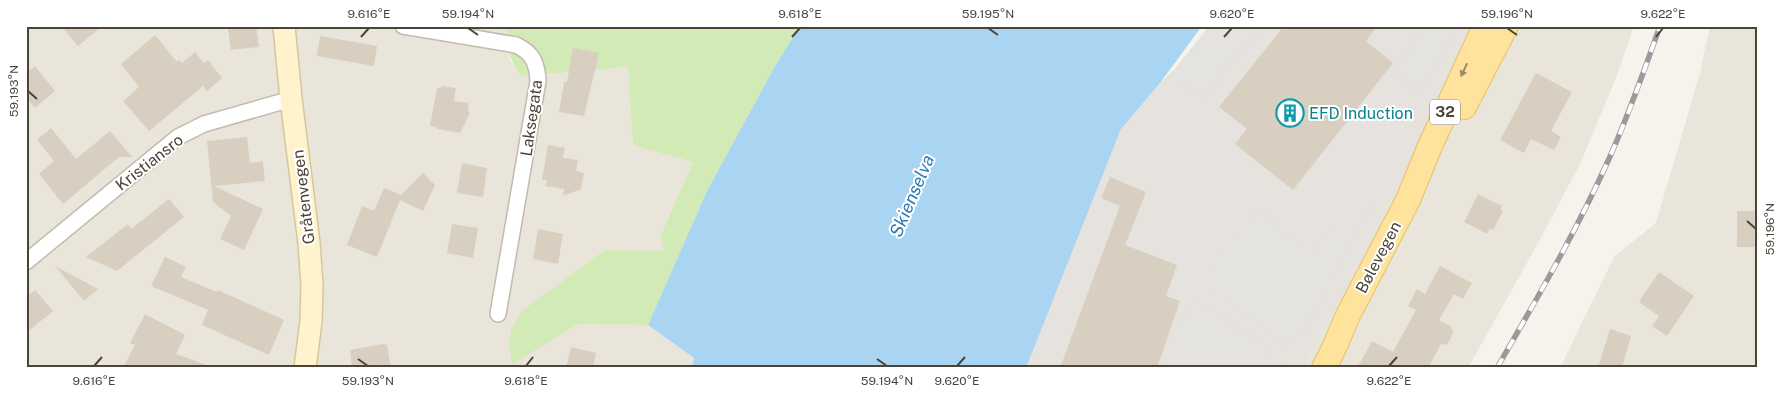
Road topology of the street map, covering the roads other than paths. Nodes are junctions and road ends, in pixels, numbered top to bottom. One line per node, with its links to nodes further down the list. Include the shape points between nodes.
1 (284, 26): 5 (street, Gråtenvegen)
2 (403, 26): 8 (street, Laksegata, via 516,45 526,50 537,69 538,81)
3 (1485, 26): 6 (main road, Bølevegen / 32, one-way to 6)
4 (1506, 26): 6 (main road, Bølevegen / 32, via 1440,152)
5 (291, 99): 7 (street, Kristiansro, via 204,124 178,137); 10 (street, Gråtenvegen, via 312,285)
6 (1408, 200): 9 (main road, Bølevegen / 32)
7 (26, 262)
8 (498, 314)
9 (1348, 315): 11 (main road, Bølevegen / 32); 12 (main road, Bølevegen / 32)
10 (305, 368)
11 (1310, 368)
12 (1324, 368)

